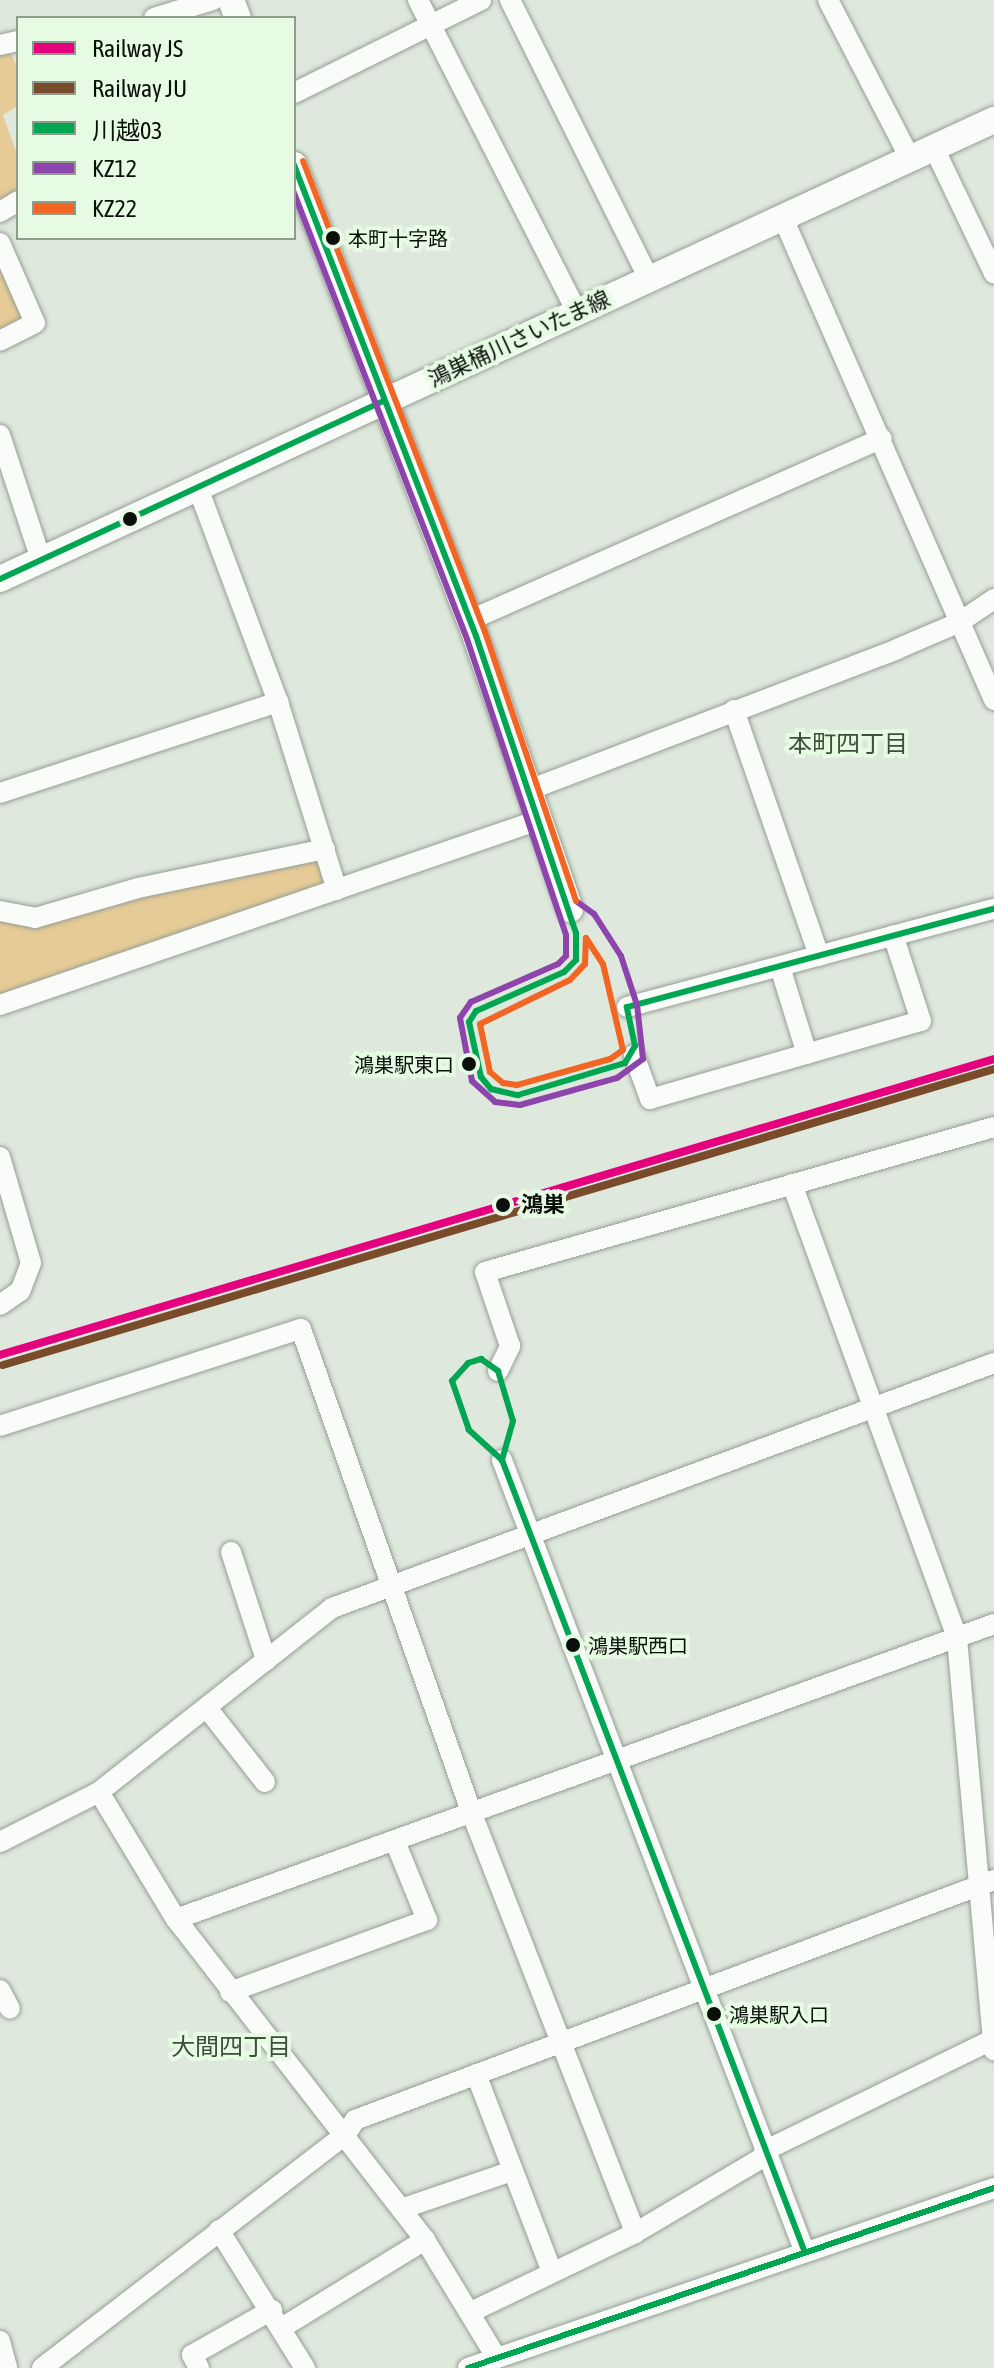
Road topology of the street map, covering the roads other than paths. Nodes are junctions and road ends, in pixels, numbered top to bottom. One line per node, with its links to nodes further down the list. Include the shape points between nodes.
1 (213, 0): 6 (street)
2 (418, 0): 7 (street)
3 (481, 0): 7 (street)
4 (510, 0): 15 (street)
5 (828, 0): 10 (street)
6 (161, 16)
7 (431, 26): 8 (street); 16 (street)
8 (296, 92)
9 (994, 120): 10 (main road, 鴻巣桶川さいたま線)
10 (922, 153): 12 (main road, 鴻巣桶川さいたま線); 14 (street)
11 (296, 170): 18 (main road)
12 (783, 218): 15 (main road, 鴻巣桶川さいたま線); 20 (street)
13 (0, 243): 17 (street, via 35,323)
14 (994, 273)
15 (649, 279): 16 (main road, 鴻巣桶川さいたま線)
16 (577, 312): 18 (main road, 鴻巣桶川さいたま線)
17 (0, 341)
18 (384, 401): 21 (main road, 鴻巣桶川さいたま線); 25 (main road)
19 (0, 435): 22 (street)
20 (882, 438): 25 (street); 26 (street)
21 (198, 488): 22 (main road, 鴻巣桶川さいたま線); 28 (street)
22 (41, 560): 23 (main road, 鴻巣桶川さいたま線)
23 (0, 579)
24 (994, 599): 26 (street)
25 (470, 620): 30 (main road)
26 (960, 622): 27 (street); 29 (street)
27 (994, 700)
28 (278, 702): 31 (street); 33 (street)
29 (734, 710): 30 (street); 39 (street)
30 (526, 791): 32 (main road)
31 (0, 793)
32 (536, 821): 34 (street); 35 (main road)
33 (325, 849): 34 (street); 37 (street, via 138,888 37,918)
34 (337, 890): 41 (street)
35 (570, 909)
36 (994, 909): 38 (street)
37 (0, 911)
38 (893, 935): 39 (street); 43 (street, via 921,1021)
39 (819, 956): 40 (street)
40 (780, 967): 42 (street); 43 (street)
41 (0, 1005)
42 (627, 1007)
43 (807, 1054): 44 (street, via 650,1099)
44 (634, 1055)
45 (994, 1127): 47 (street)
46 (0, 1157): 48 (street, via 31,1263 20,1291)
47 (792, 1184): 50 (street, via 485,1272 510,1346); 51 (street)
48 (0, 1305)
49 (994, 1363): 51 (street)
50 (498, 1371)
51 (877, 1408): 54 (street); 58 (street)
52 (0, 1426): 56 (street, via 301,1329)
53 (502, 1460): 54 (street)
54 (531, 1537): 56 (street); 61 (street)
55 (231, 1552): 59 (street)
56 (392, 1589): 59 (street, via 332,1608); 64 (street)
57 (994, 1624): 58 (street)
58 (957, 1638): 61 (street); 67 (street)
59 (266, 1660): 60 (street)
60 (207, 1708): 62 (street); 63 (street)
61 (616, 1764): 64 (street); 69 (street)
62 (265, 1782)
63 (99, 1792): 66 (street); 68 (street)
64 (472, 1814): 65 (street); 74 (street)
65 (395, 1841): 68 (street); 71 (street, via 427,1920)
66 (0, 1842)
67 (985, 1883): 69 (street); 73 (street)
68 (176, 1919): 71 (street)
69 (701, 1988): 74 (street); 78 (street)
70 (0, 1990): 72 (street)
71 (230, 1992): 77 (street)
72 (10, 2009)
73 (994, 2039): 75 (street); 78 (street)
74 (564, 2041): 76 (street); 83 (street)
75 (994, 2050)
76 (476, 2074): 77 (street, via 355,2120); 79 (street)
77 (346, 2134): 81 (street); 82 (street)
78 (764, 2153): 83 (street); 85 (street)
79 (512, 2171): 81 (street); 86 (street)
80 (994, 2188): 85 (street)
81 (401, 2209): 84 (street)
82 (219, 2230): 88 (street); 92 (street)
83 (635, 2233): 86 (street)
84 (425, 2240): 87 (street); 88 (street)
85 (804, 2250): 90 (street)
86 (551, 2269): 87 (street)
87 (473, 2311): 90 (street)
88 (277, 2318): 93 (street, via 192,2355); 94 (street)
89 (0, 2341): 91 (street)
90 (507, 2359): 95 (street)
91 (7, 2368)
92 (42, 2368)
93 (199, 2368)
94 (305, 2368)
95 (468, 2368)

